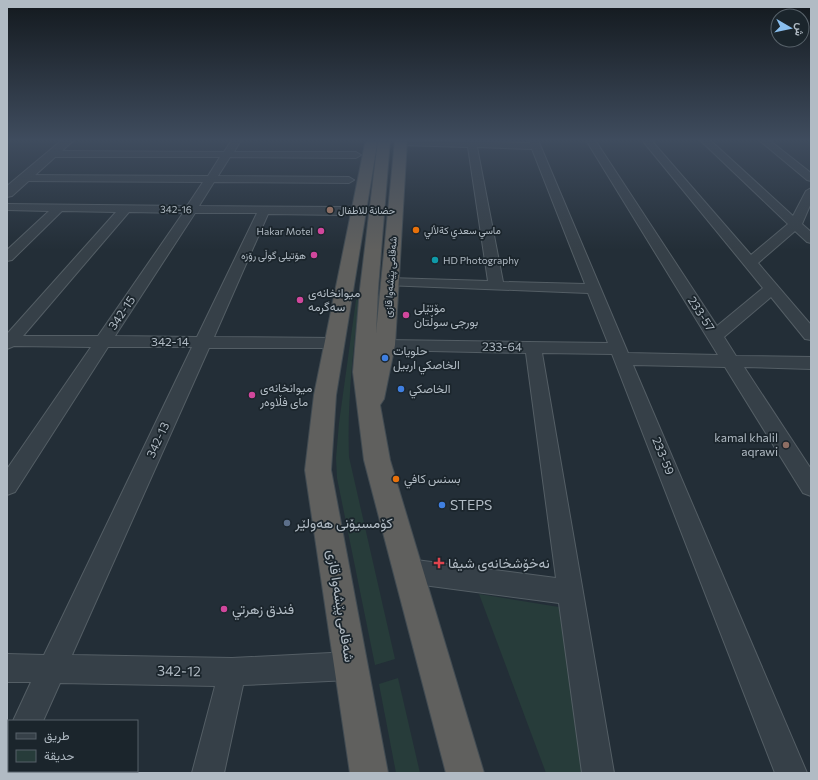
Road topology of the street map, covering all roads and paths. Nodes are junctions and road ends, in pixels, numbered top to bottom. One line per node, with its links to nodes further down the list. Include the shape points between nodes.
1 (214, 176): 12 (street, 342-15)
2 (350, 176): 13 (highway, شەقامی پێشەوا قازی)
3 (358, 176): 35 (highway, شەقامی پێشەوا قازی)
4 (389, 176): 41 (highway, شەقامی پێشەوا قازی, via 369,289 364,372)
5 (393, 176): 26 (highway, شەقامی پێشەوا قازی)
6 (478, 176): 27 (street)
7 (548, 176): 28 (street, 233-59)
8 (613, 176): 31 (street, 233-57)
9 (677, 176): 25 (street)
10 (743, 176): 22 (street)
11 (24, 178): 12 (street); 15 (street)
12 (212, 180): 13 (street); 19 (street, 342-15)
13 (349, 180): 21 (highway, شەقامی پێشەوا قازی)
14 (811, 191): 22 (street)
15 (7, 193)
16 (7, 207): 17 (street, 342-16)
17 (59, 208): 18 (street, 342-16); 24 (street)
18 (125, 209): 19 (street, 342-16); 33 (street)
19 (192, 209): 20 (street, 342-16); 32 (street, 342-15)
20 (264, 210): 21 (street, 342-16); 34 (street, 342-13)
21 (344, 211): 35 (highway, شەقامی پێشەوا قازی, via 330,300)
22 (795, 225): 23 (street); 25 (street)
23 (811, 239)
24 (7, 257)
25 (750, 263): 29 (street)
26 (389, 282): 27 (street); 36 (highway, شەقامی پێشەوا قازی)
27 (496, 285): 28 (street)
28 (594, 289): 38 (street, 233-59)
29 (771, 289): 30 (street); 31 (street)
30 (811, 335)
31 (715, 336): 39 (street, 233-57)
32 (104, 341): 33 (street, 342-14); 34 (street, 342-14); 42 (street, 342-15)
33 (8, 342)
34 (203, 342): 35 (street, 342-14); 48 (street, 342-13)
35 (334, 343): 46 (highway, شەقامی پێشەوا قازی, via 325,395 318,470)
36 (385, 345): 37 (street, 233-64); 41 (highway, شەقامی پێشەوا قازی)
37 (533, 347): 38 (street, 233-64); 45 (street)
38 (621, 354): 39 (street, 233-64); 55 (street, 233-59)
39 (731, 361): 40 (street, 233-64); 43 (street, 233-57)
40 (811, 362)
41 (370, 412): 44 (highway, شەقامی پێشەوا قازی, via 376,460)
42 (7, 486)
43 (811, 487)
44 (408, 571): 45 (street); 53 (highway, شەقامی پێشەوا قازی)
45 (570, 592): 54 (street)
46 (350, 666): 49 (street, 342-12); 52 (highway, شەقامی پێشەوا قازی)
47 (7, 668): 48 (street, 342-12)
48 (53, 669): 49 (street, 342-12); 50 (street, 342-13)
49 (232, 672): 51 (street)
50 (28, 720)
51 (208, 773)
52 (369, 773)
53 (465, 773)
54 (598, 773)
55 (791, 773)

